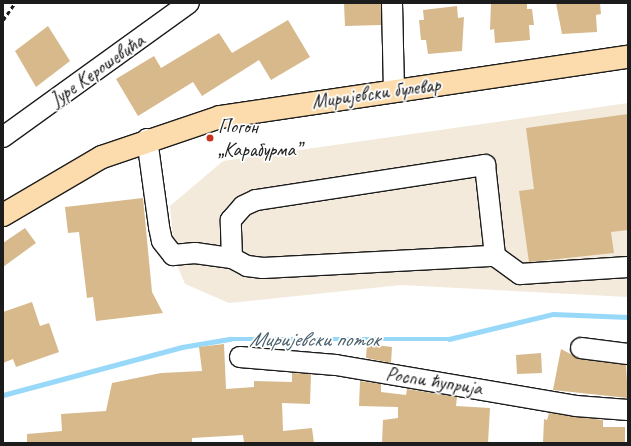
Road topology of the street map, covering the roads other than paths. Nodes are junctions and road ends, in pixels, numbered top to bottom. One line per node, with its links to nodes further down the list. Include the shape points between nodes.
1 (189, 3): 5 (street, Јуре Керошевића)
2 (392, 3): 4 (street)
3 (628, 57): 4 (main road, Миријевски булевар)
4 (394, 90): 6 (main road, Миријевски булевар, via 246,111)
5 (3, 137)
6 (147, 139): 7 (main road, Миријевски булевар, via 80,168); 9 (street, via 159,227 167,250 173,255 196,253)
7 (3, 215)
8 (495, 256): 9 (street, via 263,268 247,266); 9 (street, via 485,165 256,200 243,206 231,220); 10 (street, via 520,274)
9 (232, 258)
10 (628, 267)
11 (581, 348): 12 (street)
12 (628, 354)
13 (240, 357): 14 (street, Роспи ћуприја, via 336,365 576,406)
14 (628, 410)

